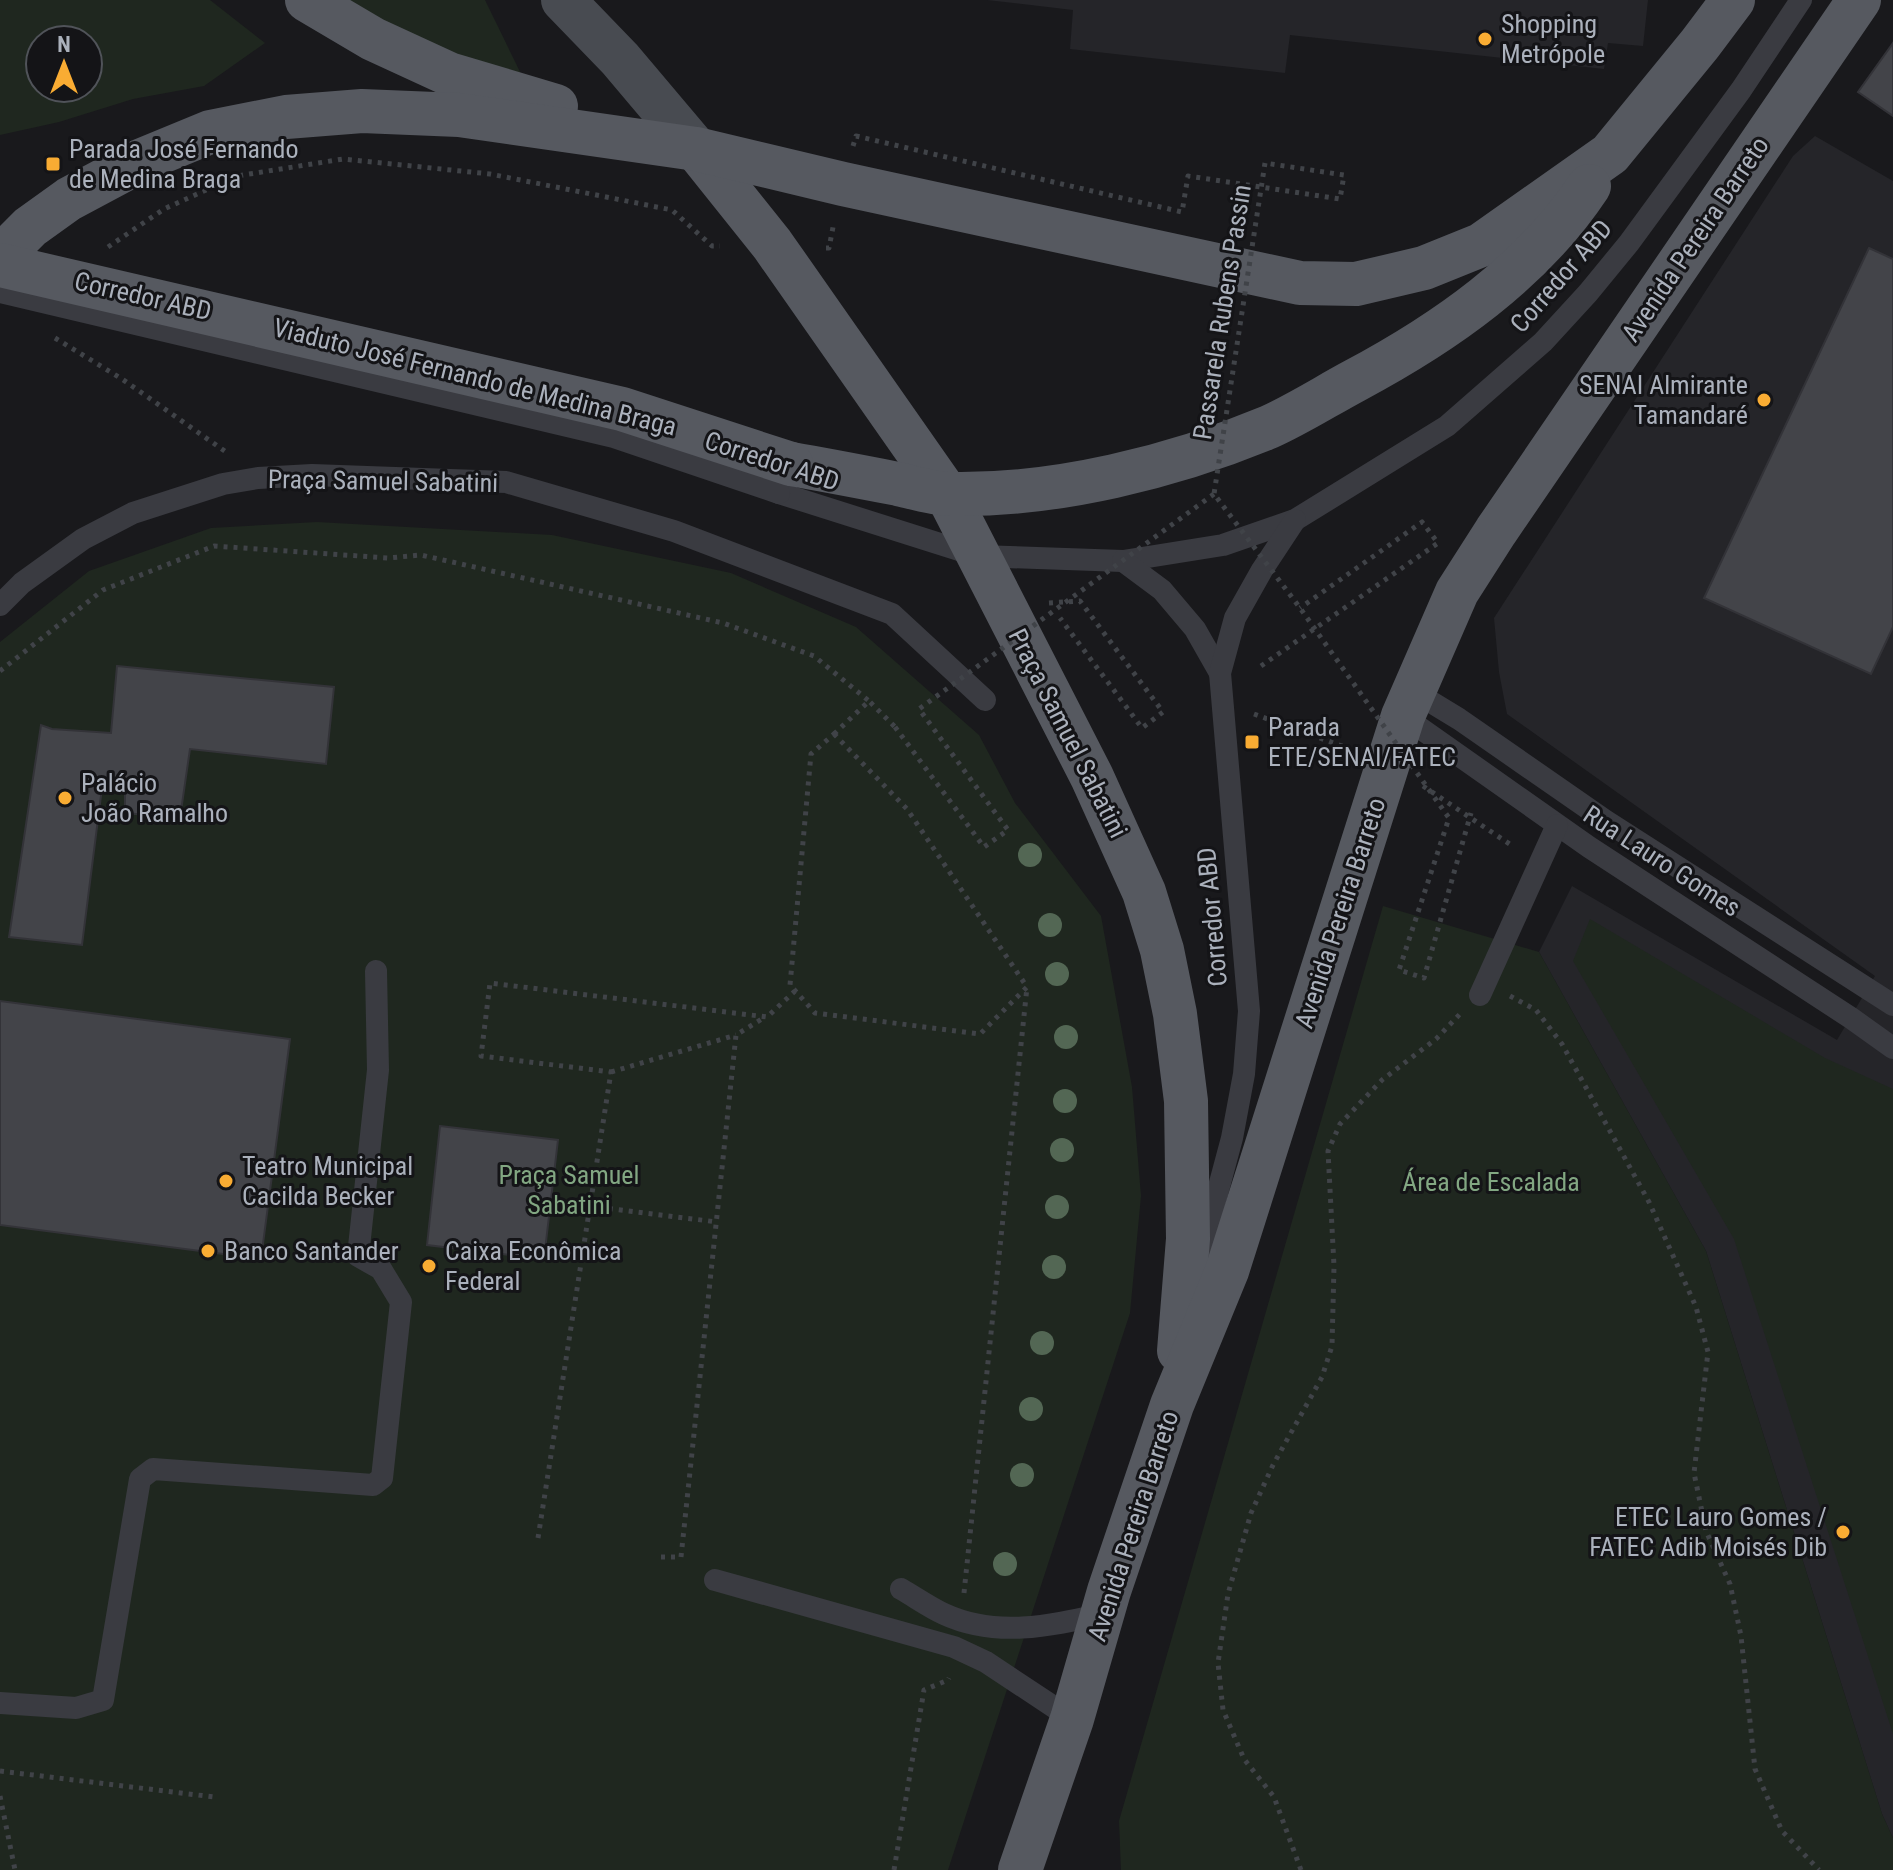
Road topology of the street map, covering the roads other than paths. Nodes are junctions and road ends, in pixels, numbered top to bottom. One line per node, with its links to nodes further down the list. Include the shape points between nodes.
1 (307, 0): 6 (main road, via 373,39 449,74)
2 (563, 0): 6 (main road)
3 (1733, 0): 7 (main road)
4 (1801, 0): 13 (lane, Corredor ABD, via 1629,243 1543,342 1447,426)
5 (1859, 0): 19 (main road, Avenida Pereira Barreto, via 1496,531 1457,592)
6 (696, 149): 7 (main road, via 1300,283 1356,284 1424,268 1481,245); 8 (main road, via 459,115 362,111 286,117 210,132 142,160 69,199); 12 (main road, Praça Samuel Sabatini, via 772,244)
7 (1610, 154): 12 (main road, via 1574,208 1527,261 1460,316 1403,355 1270,426 1110,477 1008,493)
8 (0, 257)
9 (0, 265): 11 (main road, Viaduto José Fernando de Medina Braga, bridge, via 622,409)
10 (0, 292): 11 (lane, Corredor ABD, bridge)
11 (785, 478): 12 (main road, Viaduto José Fernando de Medina Braga); 14 (lane, Corredor ABD)
12 (947, 494): 14 (main road, Praça Samuel Sabatini)
13 (1295, 520): 15 (lane, Corredor ABD, via 1223,545); 17 (lane, Corredor ABD, via 1235,618)
14 (978, 556): 15 (lane, Corredor ABD); 25 (main road, Praça Samuel Sabatini, via 1121,836 1162,950 1186,1101)
15 (1123, 561): 17 (lane, via 1162,590 1195,629)
16 (0, 605): 18 (lane, Praça Samuel Sabatini, via 83,539 133,513 200,490 258,478 312,475 506,482 674,531 892,614)
17 (1220, 673): 25 (lane, Corredor ABD, via 1249,1011 1232,1138)
18 (985, 700)
19 (1408, 704): 20 (lane, Rua Lauro Gomes); 23 (lane, Rua Lauro Gomes, via 1459,719 1619,830); 26 (main road, Avenida Pereira Barreto, via 1227,1271)
20 (1557, 825): 22 (lane); 24 (lane, Rua Lauro Gomes)
21 (376, 971): 30 (lane, via 378,1070 358,1256 381,1269 401,1302 382,1478 373,1485 153,1469 140,1479 103,1700 76,1708)
22 (1480, 995)
23 (1893, 1005)
24 (1893, 1048)
25 (1184, 1320): 26 (main road, Praça Samuel Sabatini)
26 (1172, 1405): 29 (main road, Avenida Pereira Barreto)
27 (715, 1580): 31 (lane, via 954,1647)
28 (901, 1589): 29 (lane, via 959,1620 980,1625 1018,1629)
29 (1103, 1614): 31 (main road, Avenida Pereira Barreto)
30 (0, 1703)
31 (1072, 1719): 32 (main road, Avenida Pereira Barreto)
32 (1030, 1858)

